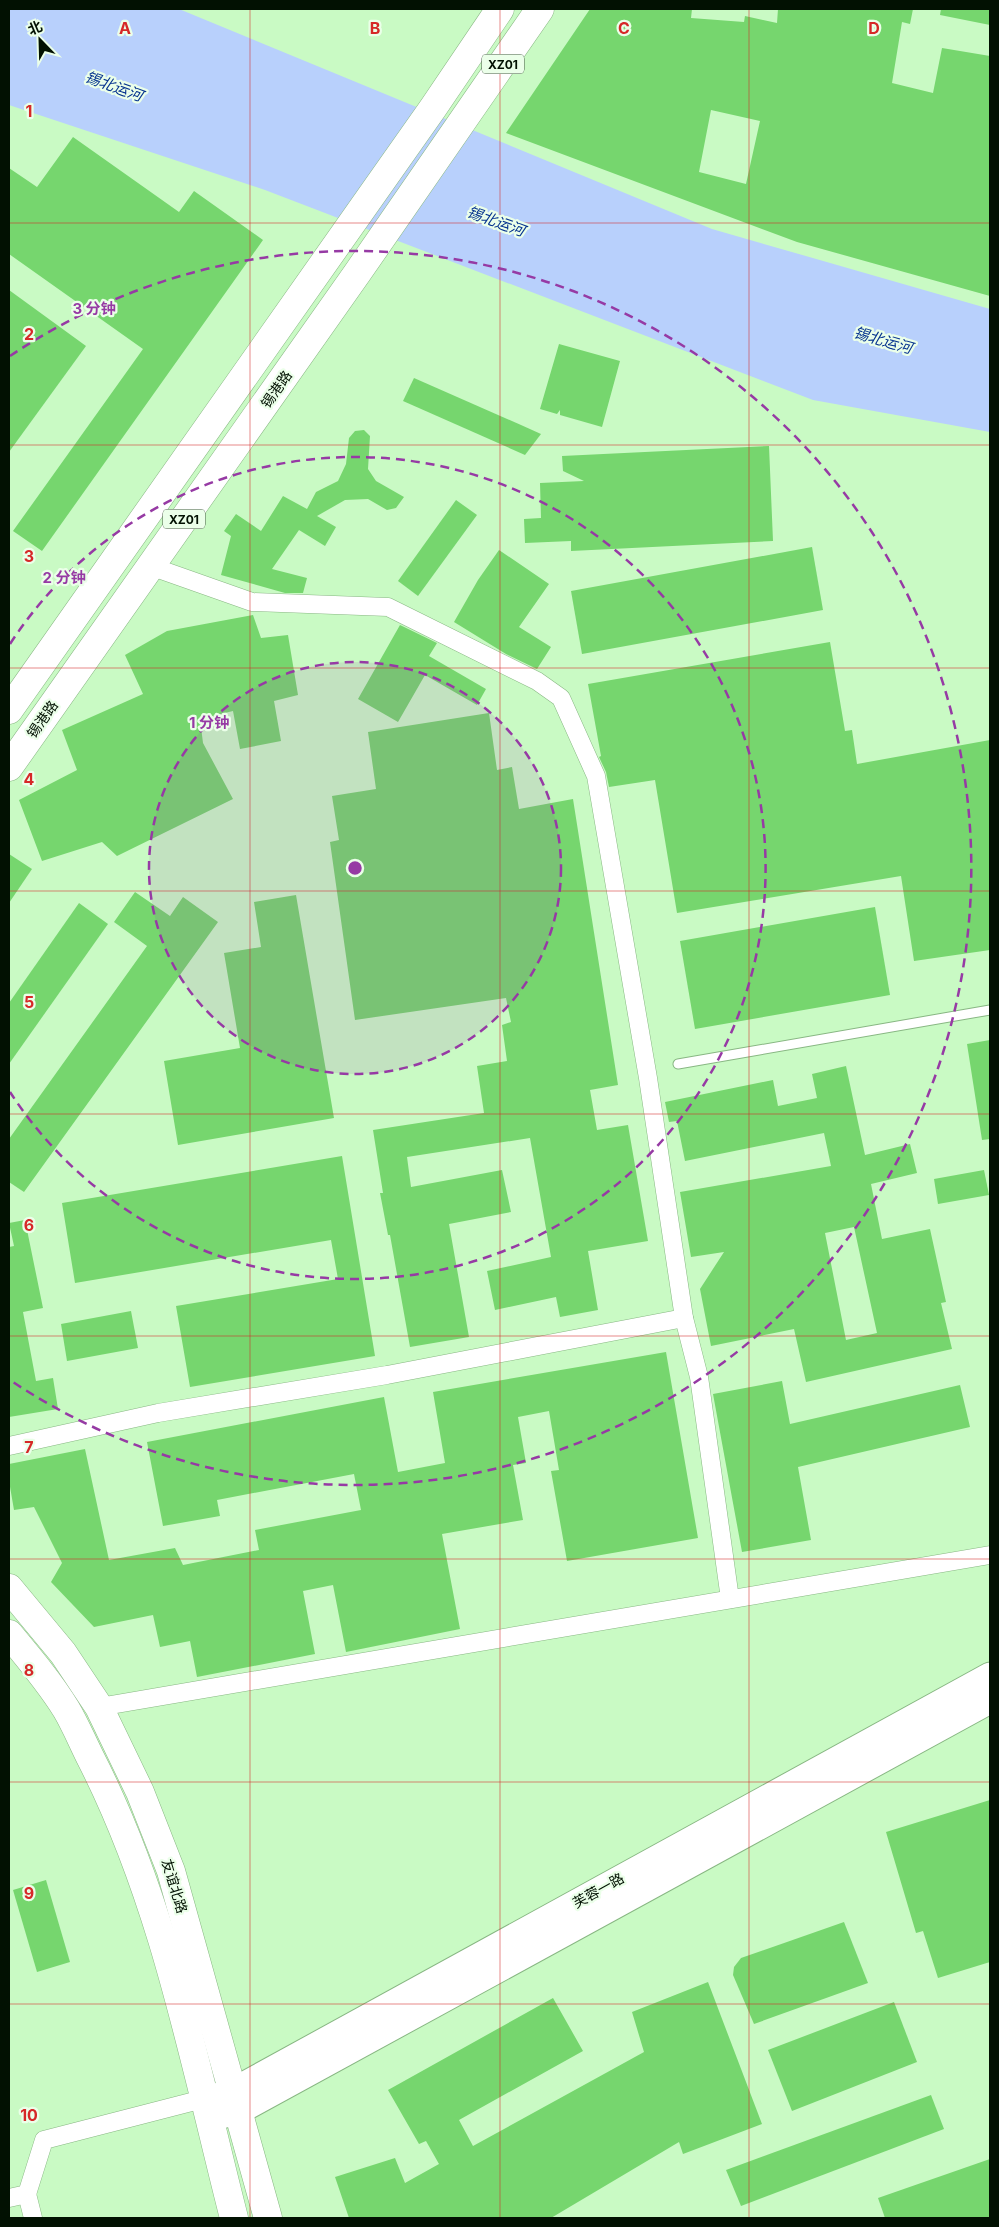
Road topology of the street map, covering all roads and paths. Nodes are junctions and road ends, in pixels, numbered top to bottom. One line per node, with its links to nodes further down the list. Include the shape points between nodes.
1 (500, 9): 4 (main road, XZ01)
2 (540, 9): 3 (main road, 锡港路 / XZ01)
3 (150, 566): 5 (main road, 锡港路 / XZ01); 8 (street, via 252,602 388,607 537,681 561,698 596,776 648,1078)
4 (9, 710)
5 (9, 767)
6 (990, 1010): 7 (lane)
7 (678, 1064)
8 (684, 1318): 9 (street, via 388,1375 158,1414); 12 (street, via 699,1377)
9 (9, 1446)
10 (990, 1555): 12 (street)
11 (9, 1588): 16 (main road, 友谊北路, via 63,1653)
12 (730, 1600): 16 (street)
13 (9, 1634): 18 (main road, 友谊北路, via 66,1709 106,1787 136,1858 157,1920)
14 (990, 1675): 17 (street, 芙蓉一路)
15 (990, 1700): 17 (street, 芙蓉一路)
16 (99, 1707): 17 (main road, 友谊北路, via 140,1792 171,1871)
17 (237, 2101): 18 (street, 芙蓉一路); 23 (main road, 友谊北路)
18 (206, 2110): 19 (street, via 44,2140); 22 (main road, 友谊北路)
19 (27, 2194): 20 (street); 21 (street)
20 (9, 2198)
21 (33, 2218)
22 (234, 2218)
23 (268, 2218)

